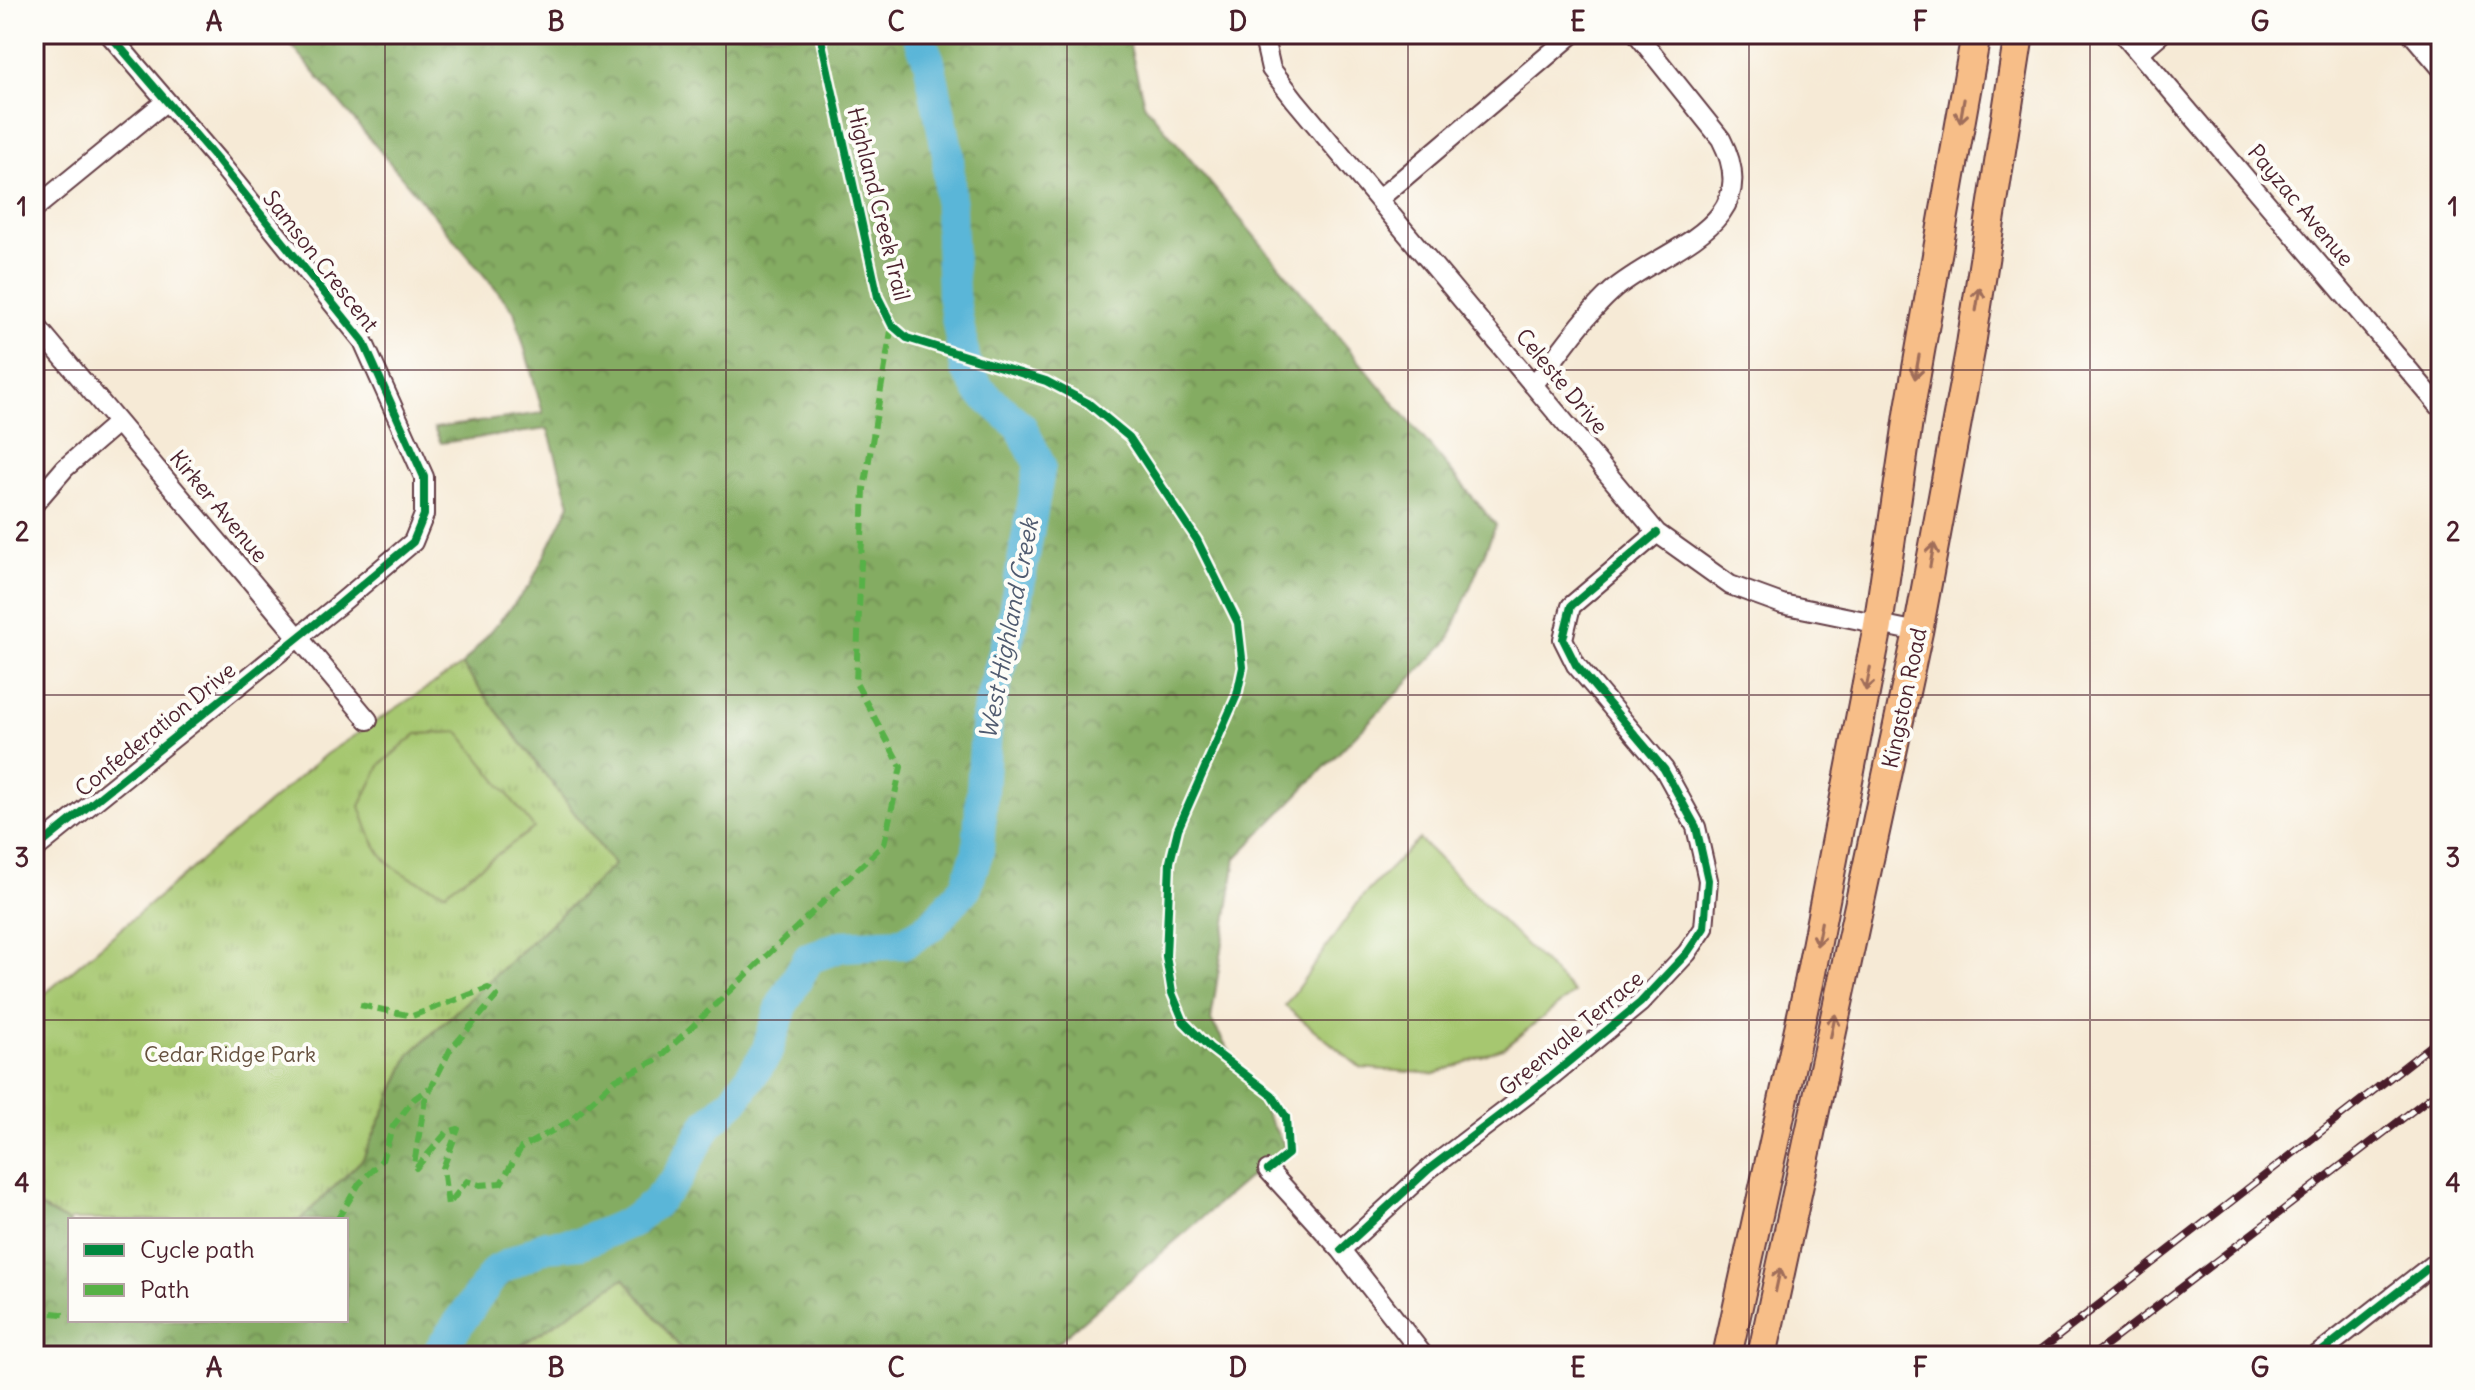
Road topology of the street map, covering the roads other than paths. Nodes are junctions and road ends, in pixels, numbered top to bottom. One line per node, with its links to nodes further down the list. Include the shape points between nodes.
1 (109, 34): 12 (street, Samson Crescent)
2 (1263, 34): 13 (street, Celeste Drive, via 1271,69)
3 (1573, 34): 13 (street)
4 (1637, 34): 16 (street, via 1721,139 1734,184 1729,202 1713,226 1611,292)
5 (1976, 34): 21 (main road, Kingston Road, one-way to 21, via 1910,408)
6 (2019, 34): 22 (main road, Kingston Road, one-way to 6, via 1970,351)
7 (2123, 34): 10 (street, Payzac Avenue)
8 (2161, 34): 10 (street)
9 (2412, 34): 11 (street)
10 (2140, 52): 17 (street, Payzac Avenue)
11 (2441, 68)
12 (165, 102): 14 (street); 23 (street, Samson Crescent, via 363,341 424,477 424,515 413,542)
13 (1380, 198): 16 (street, Celeste Drive)
14 (34, 209)
15 (34, 323): 18 (street, Kirker Avenue)
16 (1533, 385): 20 (street, Celeste Drive)
17 (2441, 406)
18 (117, 423): 19 (street, via 59,474); 23 (street, Kirker Avenue)
19 (34, 504)
20 (1657, 533): 21 (street, Celeste Drive, via 1730,585 1782,604); 27 (street, Greenvale Terrace, via 1571,606 1563,639 1576,665 1664,769 1696,827 1708,880 1704,928 1640,1003 1429,1169)
21 (1878, 626): 22 (street, Celeste Drive); 30 (main road, Kingston Road, one-way to 30, via 1809,983)
22 (1918, 632): 31 (main road, Kingston Road, one-way to 22)
23 (299, 637): 24 (street, Kirker Avenue); 25 (street, Confederation Drive)
24 (368, 720)
25 (34, 850)
26 (1268, 1170): 27 (street)
27 (1341, 1250): 29 (street)
28 (2441, 1258): 32 (street)
29 (1424, 1356)
30 (1727, 1356)
31 (1762, 1356)
32 (2316, 1356)

